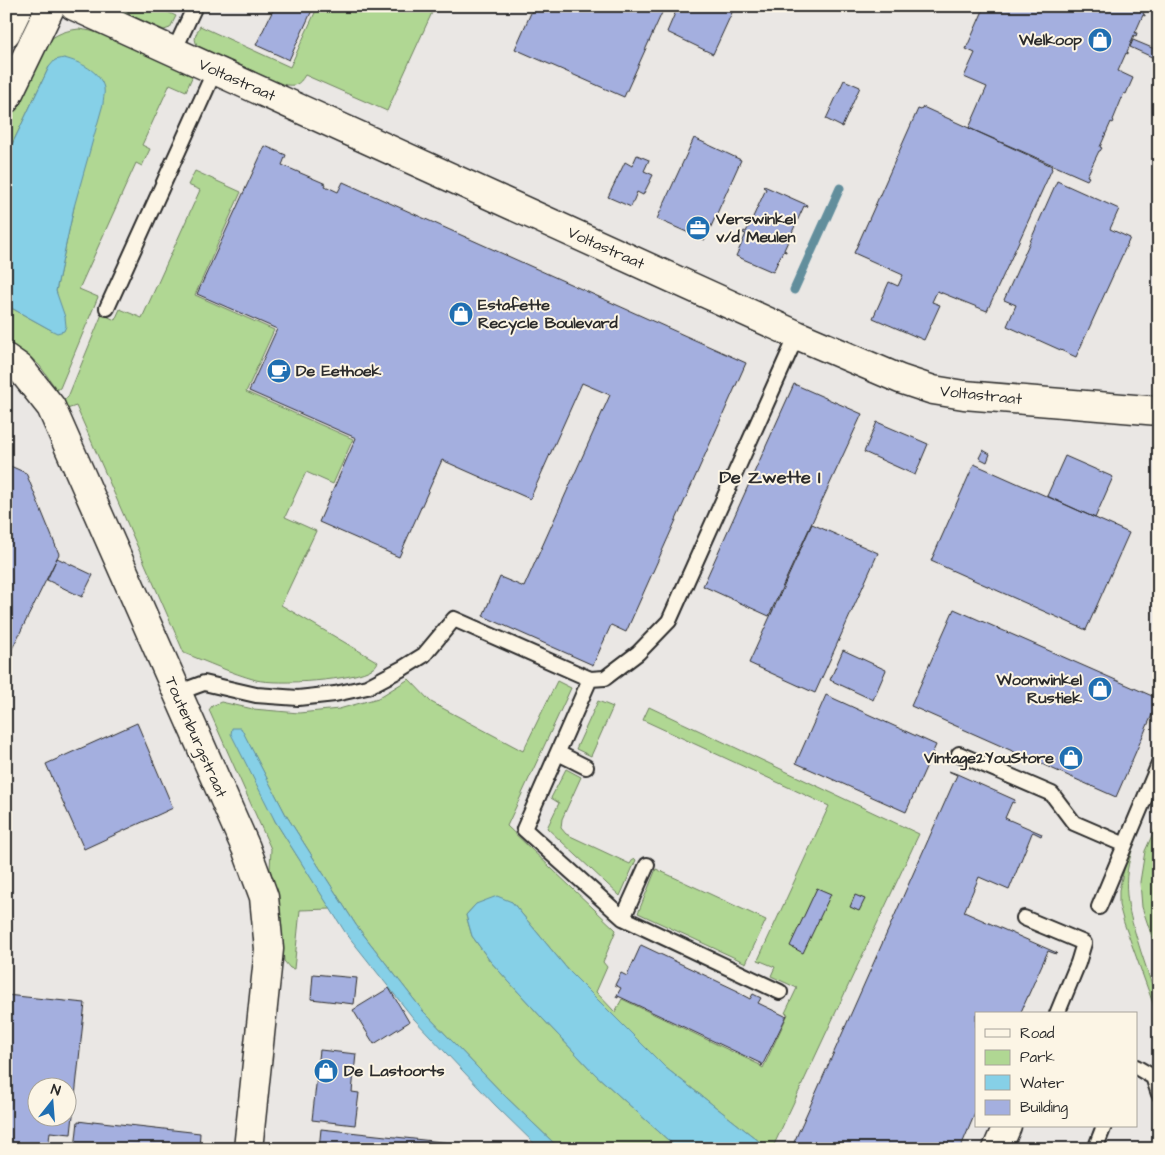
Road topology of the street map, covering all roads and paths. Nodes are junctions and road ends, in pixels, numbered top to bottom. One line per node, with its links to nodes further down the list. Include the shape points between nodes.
1 (19, 6): 5 (street)
2 (51, 6): 8 (street)
3 (74, 6): 6 (street, Voltastraat)
4 (195, 6): 6 (lane)
5 (6, 33)
6 (174, 51): 7 (street, Voltastraat)
7 (215, 70): 9 (lane); 10 (street, Voltastraat)
8 (6, 99)
9 (107, 308)
10 (797, 334): 12 (street, Voltastraat, via 933,390); 13 (lane, via 669,621 638,653 605,678)
11 (6, 358): 14 (street, Toutenburgstraat, via 20,368 51,407)
12 (1159, 410)
13 (590, 679): 14 (lane, via 454,619 424,655 367,686 298,698 256,694 204,683); 15 (lane)
14 (177, 693): 30 (street, Toutenburgstraat, via 246,848 264,897 269,949)
15 (558, 753): 18 (lane); 22 (lane, via 524,829)
16 (959, 754): 19 (lane, via 1052,794 1074,823)
17 (1159, 764): 19 (lane)
18 (586, 767)
19 (1125, 845): 21 (lane)
20 (647, 865): 22 (lane)
21 (1099, 907)
22 (623, 918): 24 (lane)
23 (1024, 918): 25 (lane, via 1084,943)
24 (780, 992)
25 (1058, 1012)
26 (1138, 1068): 27 (lane, via 1153,1076)
27 (1159, 1094)
28 (1006, 1128): 31 (street)
29 (1103, 1128): 32 (lane)
30 (248, 1149)
31 (996, 1149)
32 (1095, 1149)

